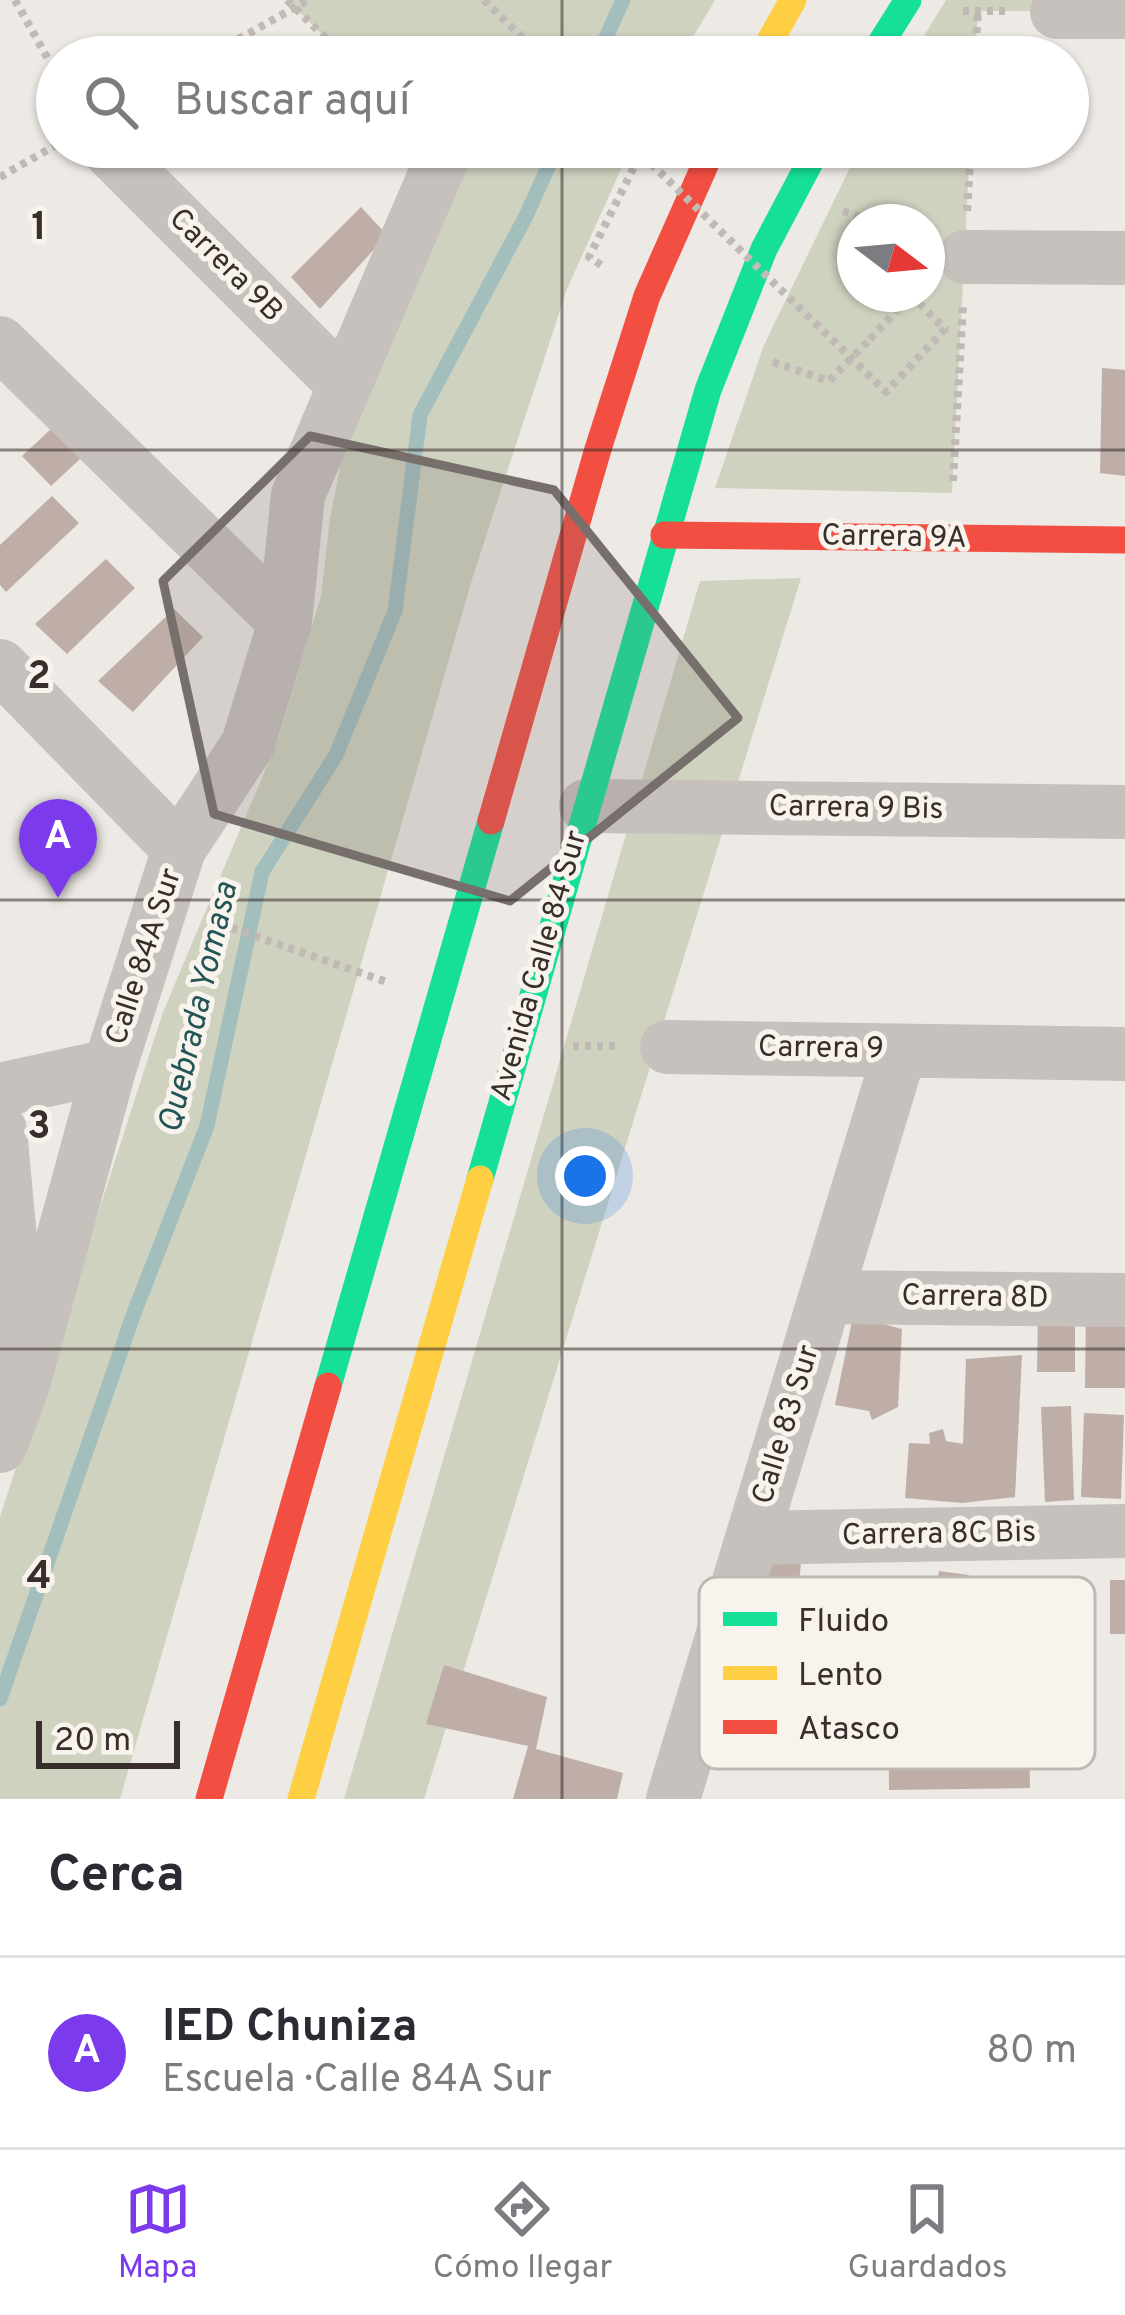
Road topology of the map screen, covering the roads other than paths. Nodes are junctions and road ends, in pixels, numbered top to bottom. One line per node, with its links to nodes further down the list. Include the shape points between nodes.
1 (793, 0): 5 (main road)
2 (905, 5): 6 (main road)
3 (1057, 12): 4 (street)
4 (1125, 12)
5 (773, 36)
6 (885, 36)
7 (127, 168): 14 (street, Carrera 9B)
8 (438, 168): 14 (street, Calle 84A Sur)
9 (704, 168): 36 (main road, via 647,296 598,449)
10 (806, 168): 15 (main road, Avenida Calle 84 Sur, via 722,344)
11 (965, 257): 12 (street)
12 (1125, 258)
13 (0, 343): 17 (street)
14 (344, 385): 17 (street, Calle 84A Sur, via 298,494)
15 (664, 535): 16 (main road, Carrera 9A); 19 (main road, Avenida Calle 84 Sur)
16 (1125, 540)
17 (285, 622): 21 (street, Calle 84A Sur, via 248,744)
18 (0, 666): 21 (street)
19 (586, 806): 20 (street, Carrera 9 Bis); 37 (main road, Avenida Calle 84 Sur)
20 (1125, 812)
21 (179, 849): 25 (street, Calle 84A Sur)
22 (667, 1047): 23 (street, Carrera 9)
23 (900, 1051): 24 (street, Carrera 9); 28 (street, Calle 83 Sur)
24 (1125, 1054)
25 (110, 1066): 26 (street); 30 (street, Calle 84A Sur)
26 (0, 1090)
27 (0, 1130): 30 (street)
28 (826, 1297): 29 (street, Carrera 8D); 33 (street, Calle 83 Sur)
29 (1125, 1300)
30 (23, 1385): 31 (street, Calle 84A Sur)
31 (0, 1446)
32 (1125, 1532): 33 (street, Carrera 8C Bis)
33 (752, 1538): 34 (street, Calle 83 Sur)
34 (740, 1577)
35 (699, 1713): 38 (street, Calle 83 Sur)
36 (209, 1799)
37 (301, 1799)
38 (673, 1799)

